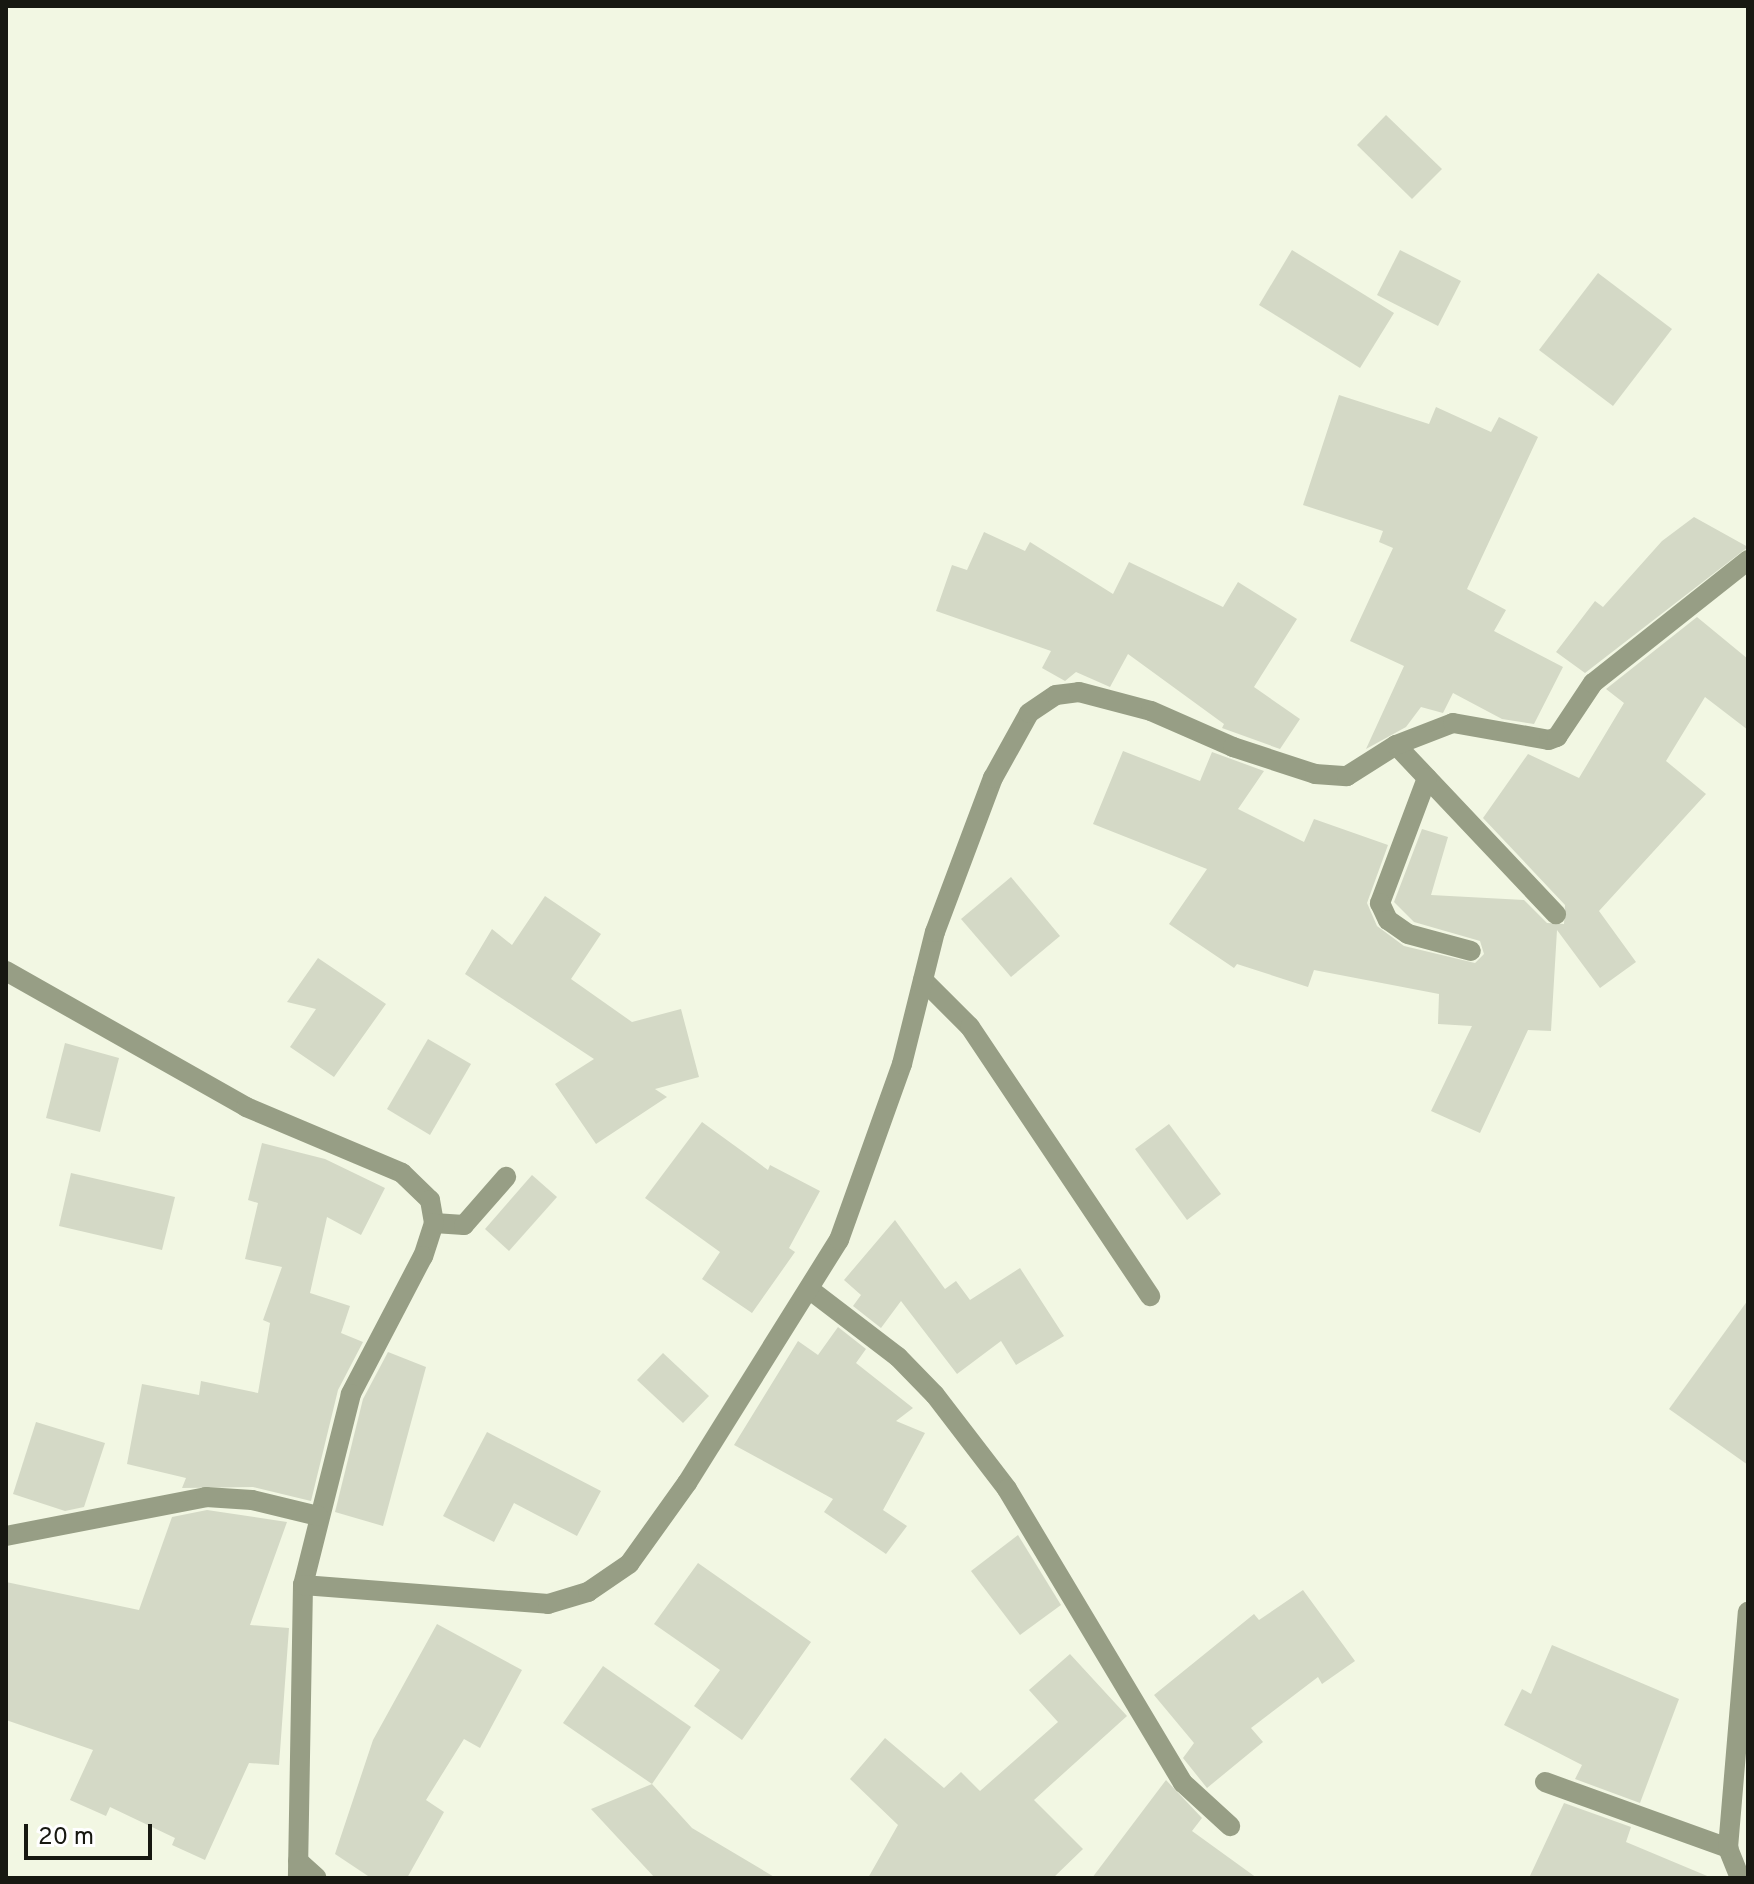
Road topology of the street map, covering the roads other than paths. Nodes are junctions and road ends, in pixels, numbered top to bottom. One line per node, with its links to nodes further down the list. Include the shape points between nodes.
1 (1748, 560): 2 (street, via 1593,683 1557,737 1539,741 1453,723)
2 (1396, 745): 3 (street); 7 (street, via 1347,776 1315,774 1233,747 1151,711 1079,692 1056,695 1029,713 993,778 935,932)
3 (1427, 778): 4 (street); 5 (street, via 1380,903 1388,920 1408,934)
4 (1556, 914)
5 (1471, 951)
6 (6, 971): 9 (street, via 246,1107 402,1173 430,1200)
7 (923, 980): 10 (street, via 902,1064 839,1240); 11 (street, via 970,1027)
8 (506, 1177): 9 (street, via 464,1225)
9 (434, 1223): 12 (street, via 423,1256 351,1394)
10 (809, 1289): 14 (street, via 659,1525 629,1564 588,1592 548,1604); 17 (street, via 898,1357 935,1395 1007,1489 1183,1783)
11 (1150, 1296)
12 (318, 1516): 13 (street, via 252,1500 206,1497); 14 (street)
13 (6, 1536)
14 (303, 1585): 19 (street)
15 (1748, 1612): 18 (street)
16 (1545, 1782): 18 (street)
17 (1230, 1826)
18 (1728, 1848): 21 (street)
19 (298, 1869): 20 (street)
20 (317, 1878)
21 (1740, 1878)

